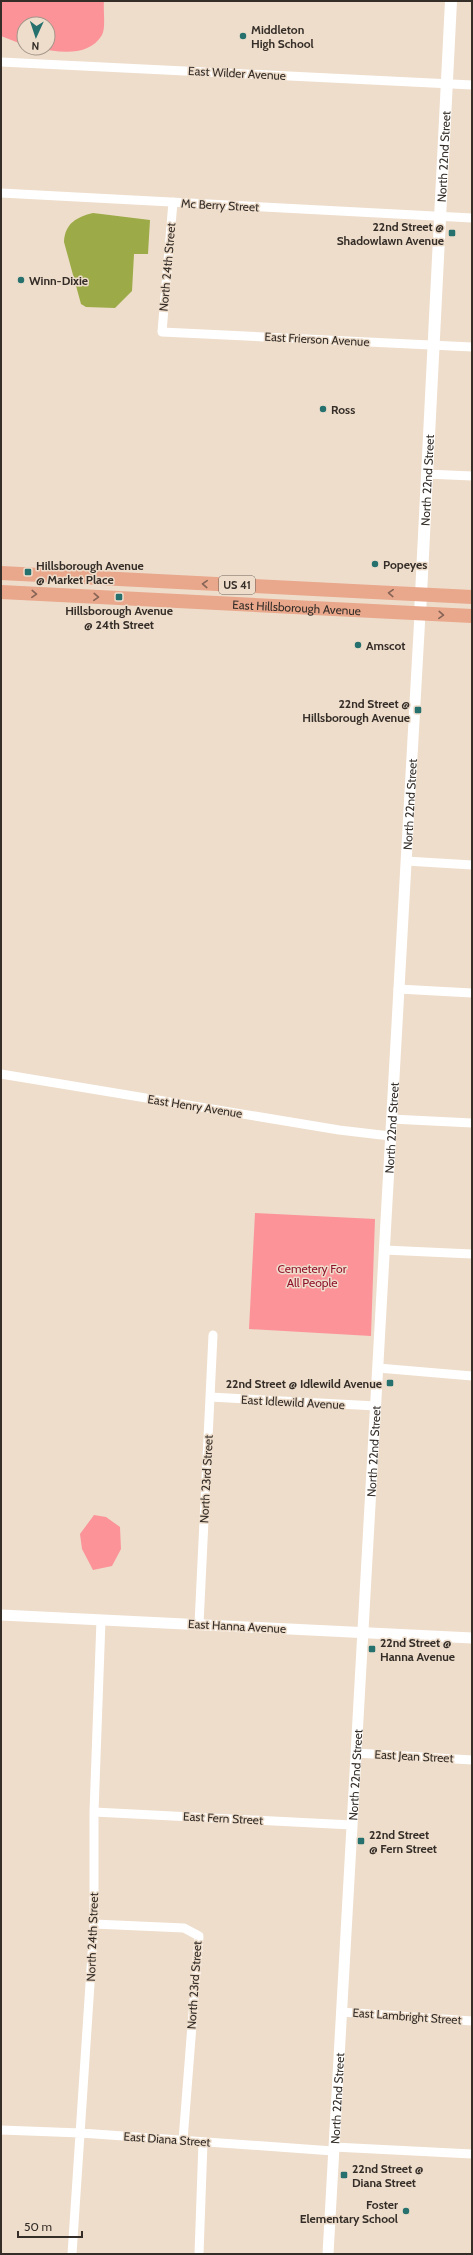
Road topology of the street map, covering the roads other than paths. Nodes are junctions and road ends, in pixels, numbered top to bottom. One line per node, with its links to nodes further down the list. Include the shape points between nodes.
1 (451, 1): 3 (main road, North 22nd Street)
2 (1, 62): 3 (street, East Wilder Avenue)
3 (447, 83): 4 (street, East Wilder Avenue); 7 (main road, North 22nd Street)
4 (472, 85)
5 (1, 193): 6 (street, Mc Berry Street)
6 (173, 202): 7 (street, Mc Berry Street); 9 (street, North 24th Street)
7 (440, 216): 8 (street, Mc Berry Street); 10 (main road, North 22nd Street)
8 (472, 218)
9 (162, 332): 10 (street, East Frierson Avenue)
10 (433, 345): 11 (street, East Frierson Avenue); 12 (main road, North 22nd Street)
11 (472, 347)
12 (426, 474): 13 (street); 16 (main road, North 22nd Street)
13 (472, 476)
14 (1, 573): 16 (main road, East Hillsborough Avenue / US 41, one-way to 14)
15 (1, 592): 18 (main road, East Hillsborough Avenue / US 41, one-way to 18)
16 (420, 594): 17 (main road, East Hillsborough Avenue / US 41); 18 (main road, North 22nd Street)
17 (472, 598)
18 (420, 614): 19 (main road, East Hillsborough Avenue / US 41, one-way to 19); 20 (street, North 22nd Street)
19 (472, 616)
20 (406, 861): 21 (street); 22 (street, North 22nd Street)
21 (472, 864)
22 (398, 989): 23 (street); 25 (street, North 22nd Street)
23 (472, 993)
24 (1, 1074): 27 (street, East Henry Avenue, via 338,1130)
25 (391, 1119): 26 (street); 27 (street, North 22nd Street)
26 (472, 1123)
27 (390, 1136): 28 (street, North 22nd Street)
28 (384, 1250): 29 (street); 31 (street, North 22nd Street)
29 (472, 1254)
30 (213, 1335): 33 (street, North 23rd Street)
31 (378, 1368): 32 (street); 34 (street, North 22nd Street)
32 (472, 1376)
33 (210, 1397): 34 (street, East Idlewild Avenue); 37 (street, North 23rd Street)
34 (376, 1406): 38 (street, North 22nd Street)
35 (1, 1615): 36 (street, East Hanna Avenue)
36 (101, 1620): 37 (street, East Hanna Avenue); 42 (street, North 24th Street)
37 (199, 1624): 38 (street, East Hanna Avenue)
38 (362, 1632): 39 (street, East Hanna Avenue); 40 (street, North 22nd Street)
39 (472, 1638)
40 (356, 1753): 41 (street, East Jean Street); 43 (street, North 22nd Street)
41 (472, 1760)
42 (94, 1812): 43 (street, East Fern Street); 44 (street, North 24th Street)
43 (352, 1825): 45 (street, North 22nd Street)
44 (94, 1924): 48 (street, North 24th Street); 49 (street, North 23rd Street, via 184,1928 199,1936)
45 (341, 2012): 46 (street, East Lambright Street); 51 (street, North 22nd Street)
46 (472, 2020)
47 (1, 2130): 48 (street, East Diana Street)
48 (81, 2133): 49 (street, East Diana Street); 53 (street, North 24th Street)
49 (183, 2140): 50 (street, East Diana Street)
50 (203, 2142): 51 (street, East Diana Street); 54 (street)
51 (334, 2149): 52 (street, East Diana Street); 55 (street, North 22nd Street)
52 (472, 2154)
53 (72, 2254)
54 (199, 2254)
55 (328, 2254)

